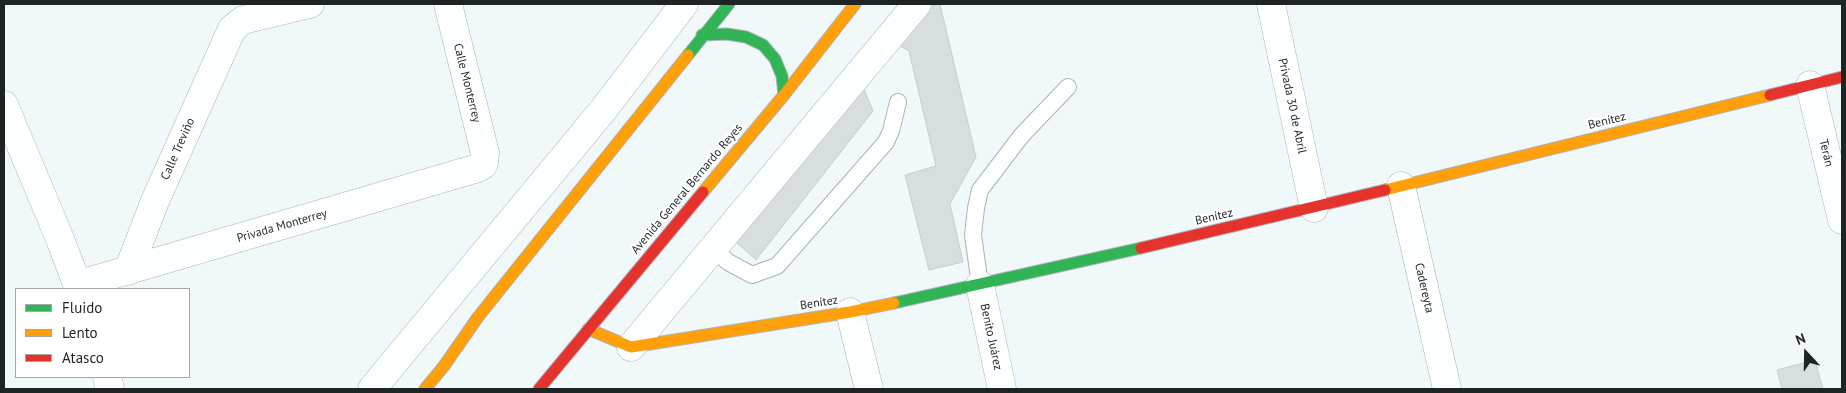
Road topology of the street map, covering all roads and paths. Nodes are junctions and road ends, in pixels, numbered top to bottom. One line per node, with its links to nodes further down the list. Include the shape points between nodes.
1 (310, 4): 22 (street, Calle Treviño, via 243,20 232,28 155,201)
2 (448, 4): 17 (street, Calle Monterrey, via 485,153)
3 (684, 4): 15 (street)
4 (729, 4): 8 (street)
5 (855, 4): 12 (street, Avenida General Bernardo Reyes)
6 (916, 4): 21 (street)
7 (1271, 4): 19 (street, Privada 30 de Abril)
8 (702, 35): 12 (street, via 746,37 763,45 779,67); 16 (street)
9 (1842, 77): 10 (street, Benítez)
10 (1810, 85): 18 (street, Benítez); 20 (street, Terán)
11 (1068, 87): 23 (lane, via 1022,135 980,190 973,235)
12 (784, 95): 26 (street, Avenida General Bernardo Reyes)
13 (898, 102): 21 (lane, via 886,142 777,266 752,275)
14 (4, 105): 24 (street)
15 (604, 109): 16 (street); 28 (street)
16 (628, 129): 29 (street, via 478,317)
17 (484, 162): 22 (street, Privada Monterrey, via 478,168)
18 (1401, 186): 19 (street, Benítez); 33 (street, Cadereyta)
19 (1314, 208): 23 (street, Benítez)
20 (1842, 220)
21 (713, 249): 27 (street)
22 (128, 271): 24 (street, Privada Monterrey)
23 (980, 285): 25 (street, Benítez); 32 (street, Benito Juárez)
24 (78, 287)
25 (850, 312): 27 (street, Benítez); 31 (street)
26 (588, 329): 27 (street); 30 (street, Avenida General Bernardo Reyes)
27 (631, 347)
28 (372, 389)
29 (425, 389)
30 (539, 389)
31 (869, 389)
32 (1002, 389)
33 (1447, 389)

